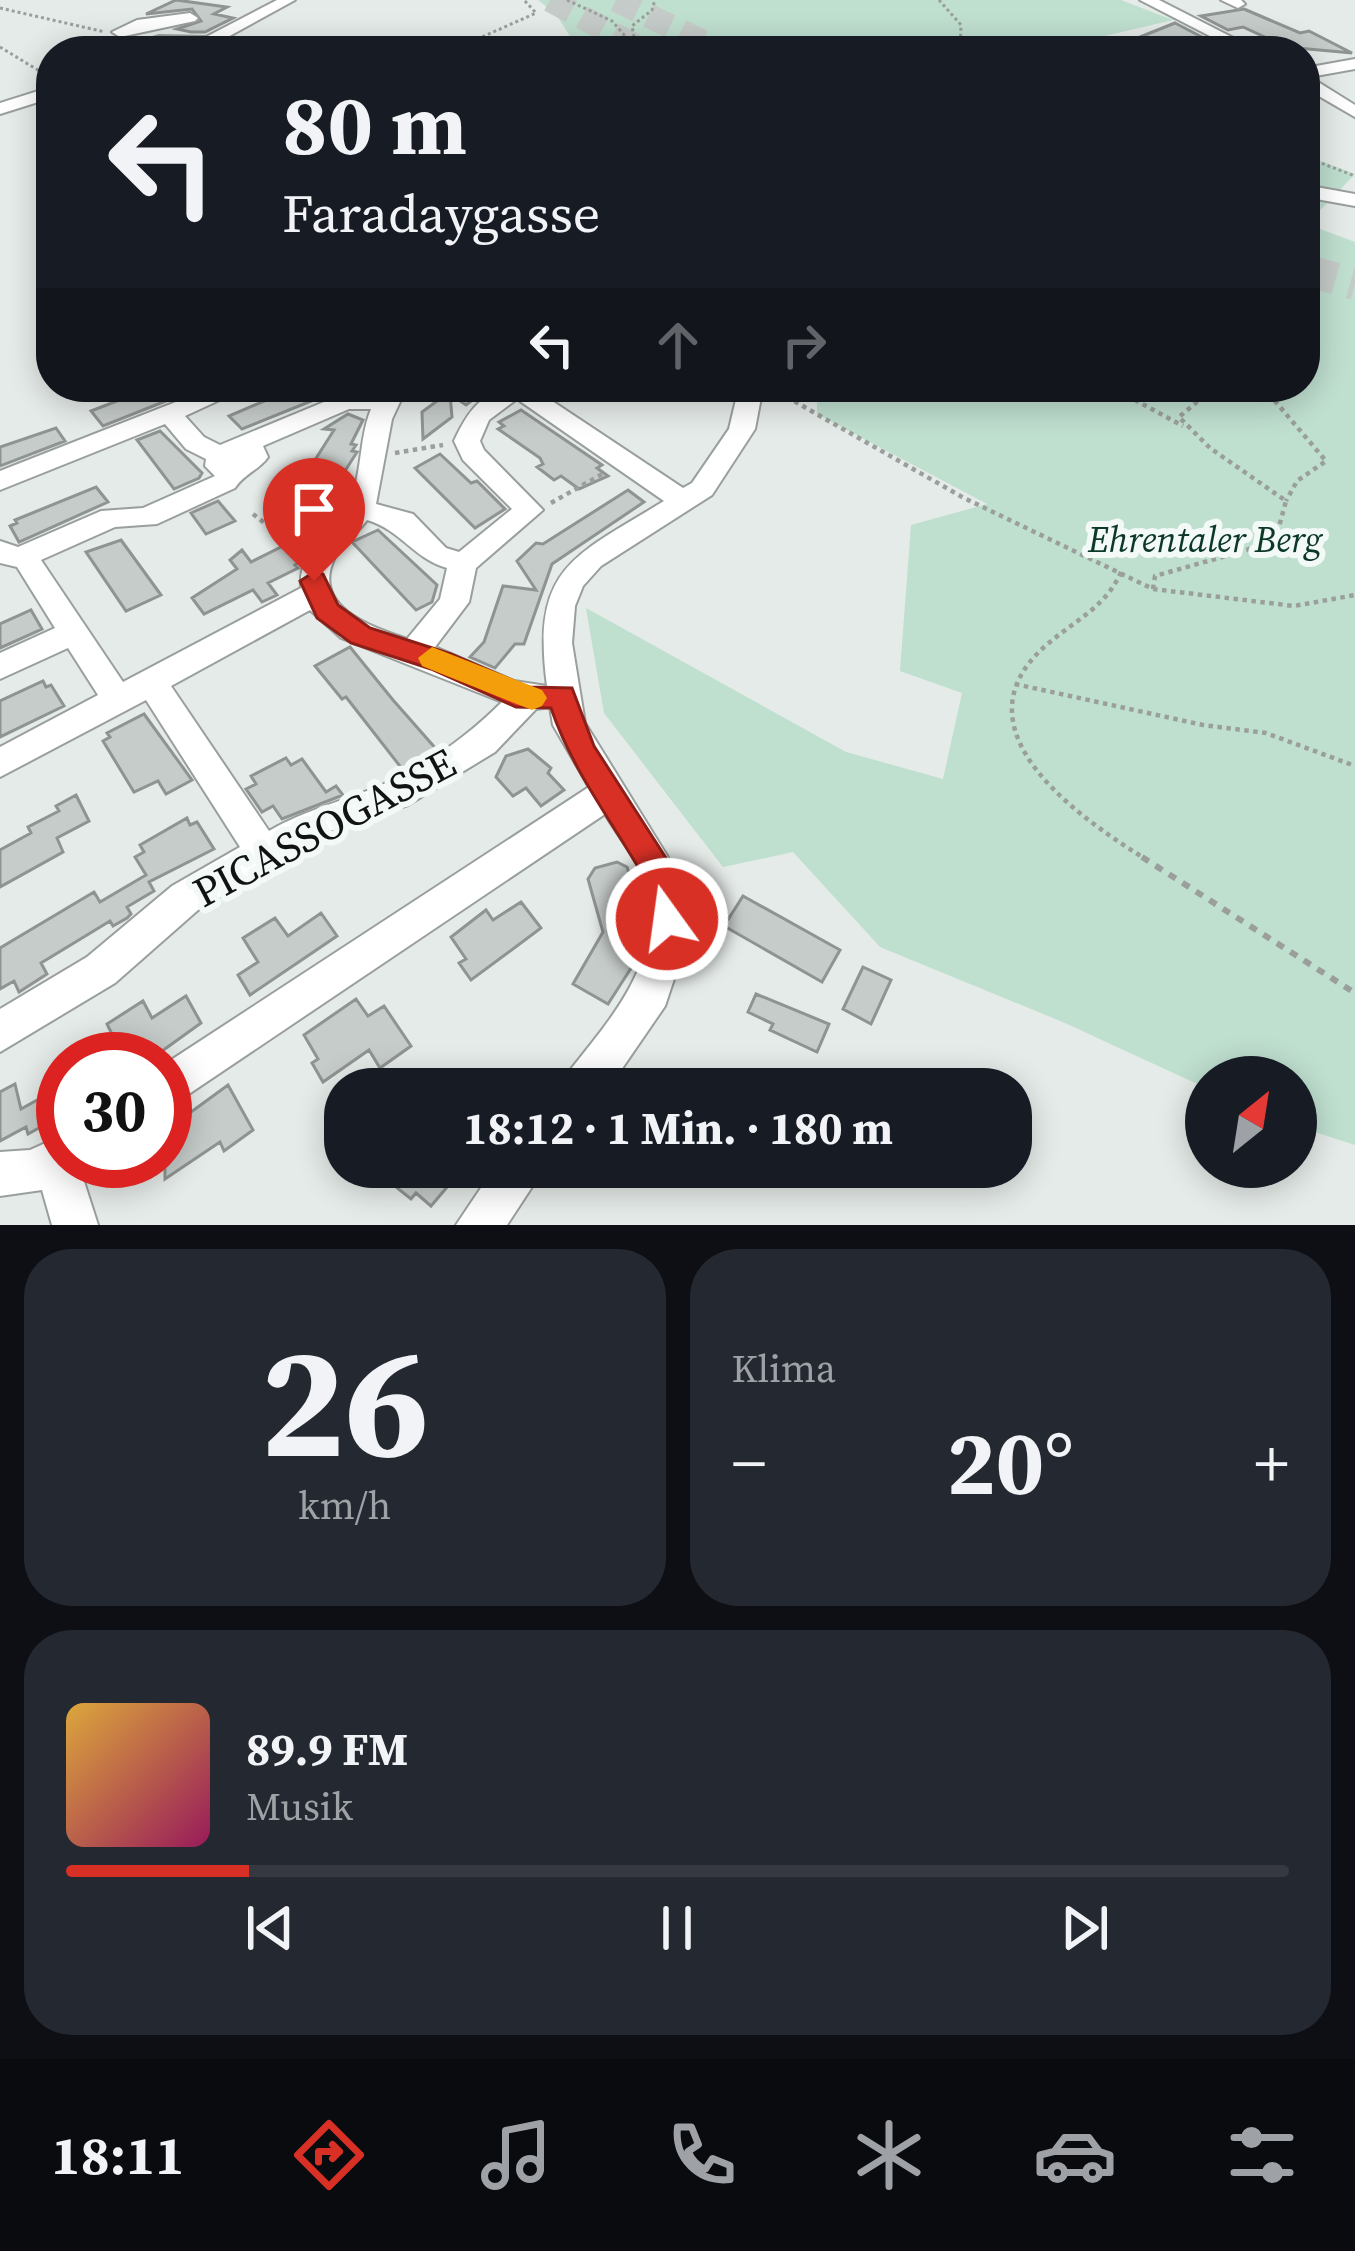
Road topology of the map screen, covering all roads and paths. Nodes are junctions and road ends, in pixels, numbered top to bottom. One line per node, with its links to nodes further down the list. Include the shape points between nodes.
1 (288, 0): 12 (street)
2 (524, 0): 13 (path, via 536,13)
3 (566, 0): 14 (path, via 612,21)
4 (655, 0): 15 (path, via 632,26)
5 (940, 0): 16 (path)
6 (1127, 0): 7 (street)
7 (1147, 0): 17 (street)
8 (0, 8): 10 (path)
9 (190, 18): 11 (street, via 137,25)
10 (99, 36)
11 (129, 36)
12 (218, 36)
13 (489, 36)
14 (625, 36)
15 (634, 36)
16 (961, 36)
17 (1220, 36)
18 (0, 46): 20 (path)
19 (1355, 64): 21 (street)
20 (36, 68)
21 (1320, 73)
22 (1320, 88): 25 (street)
23 (36, 97): 24 (street)
24 (0, 109)
25 (1355, 112)
26 (1320, 163): 27 (path)
27 (1355, 176)
28 (1320, 194): 29 (street)
29 (1355, 200)
30 (199, 402): 40 (street)
31 (345, 402): 45 (street, via 249,442 255,457)
32 (387, 402): 43 (street)
33 (496, 402): 42 (street)
34 (537, 402): 44 (street)
35 (748, 402): 48 (street, via 723,462)
36 (796, 402): 55 (path, via 964,498)
37 (1139, 402): 41 (path)
38 (1196, 402): 41 (path, via 1179,417)
39 (1276, 402): 47 (path, via 1326,461 1297,481)
40 (170, 414): 45 (street); 46 (street)
41 (1183, 426): 47 (path)
42 (466, 442): 43 (path); 50 (street)
43 (369, 458): 49 (street)
44 (624, 461): 48 (street); 50 (path)
45 (225, 464): 53 (street, via 226,482 147,518 111,518)
46 (0, 481)
47 (1286, 501): 56 (path, via 1276,534 1155,576)
48 (686, 503): 64 (street, via 614,543 571,580)
49 (360, 509): 52 (street); 54 (street, via 404,521 436,555)
50 (529, 510): 54 (street)
51 (253, 514): 52 (path)
52 (326, 545): 57 (street)
53 (12, 554): 59 (street)
54 (463, 563): 60 (street, via 454,602)
55 (1121, 572): 56 (path); 63 (path, via 1104,602 1046,641)
56 (1153, 589): 58 (path, via 1294,606)
57 (315, 594): 60 (street, via 361,636); 62 (street)
58 (1355, 595)
59 (72, 633): 61 (street); 65 (street)
60 (414, 652): 64 (street)
61 (0, 667)
62 (150, 680): 65 (street); 69 (street)
63 (1015, 684): 67 (path, via 1266,733); 70 (path, via 1014,718 1028,758 1057,795)
64 (544, 697): 68 (street); 69 (street, PICASSOGASSE, via 396,795 320,820)
65 (117, 699): 66 (street)
66 (0, 763)
67 (1355, 766)
68 (609, 792): 72 (street, via 669,889 665,950 644,1006); 73 (street)
69 (262, 852): 71 (street, PICASSOGASSE, via 185,898 101,970)
70 (1355, 993)
71 (0, 1031)
72 (598, 1068)
73 (192, 1071)
74 (36, 1171): 75 (street)
75 (0, 1174)
76 (66, 1188): 78 (street)
77 (507, 1188): 79 (street)
78 (75, 1225)
79 (479, 1225)

